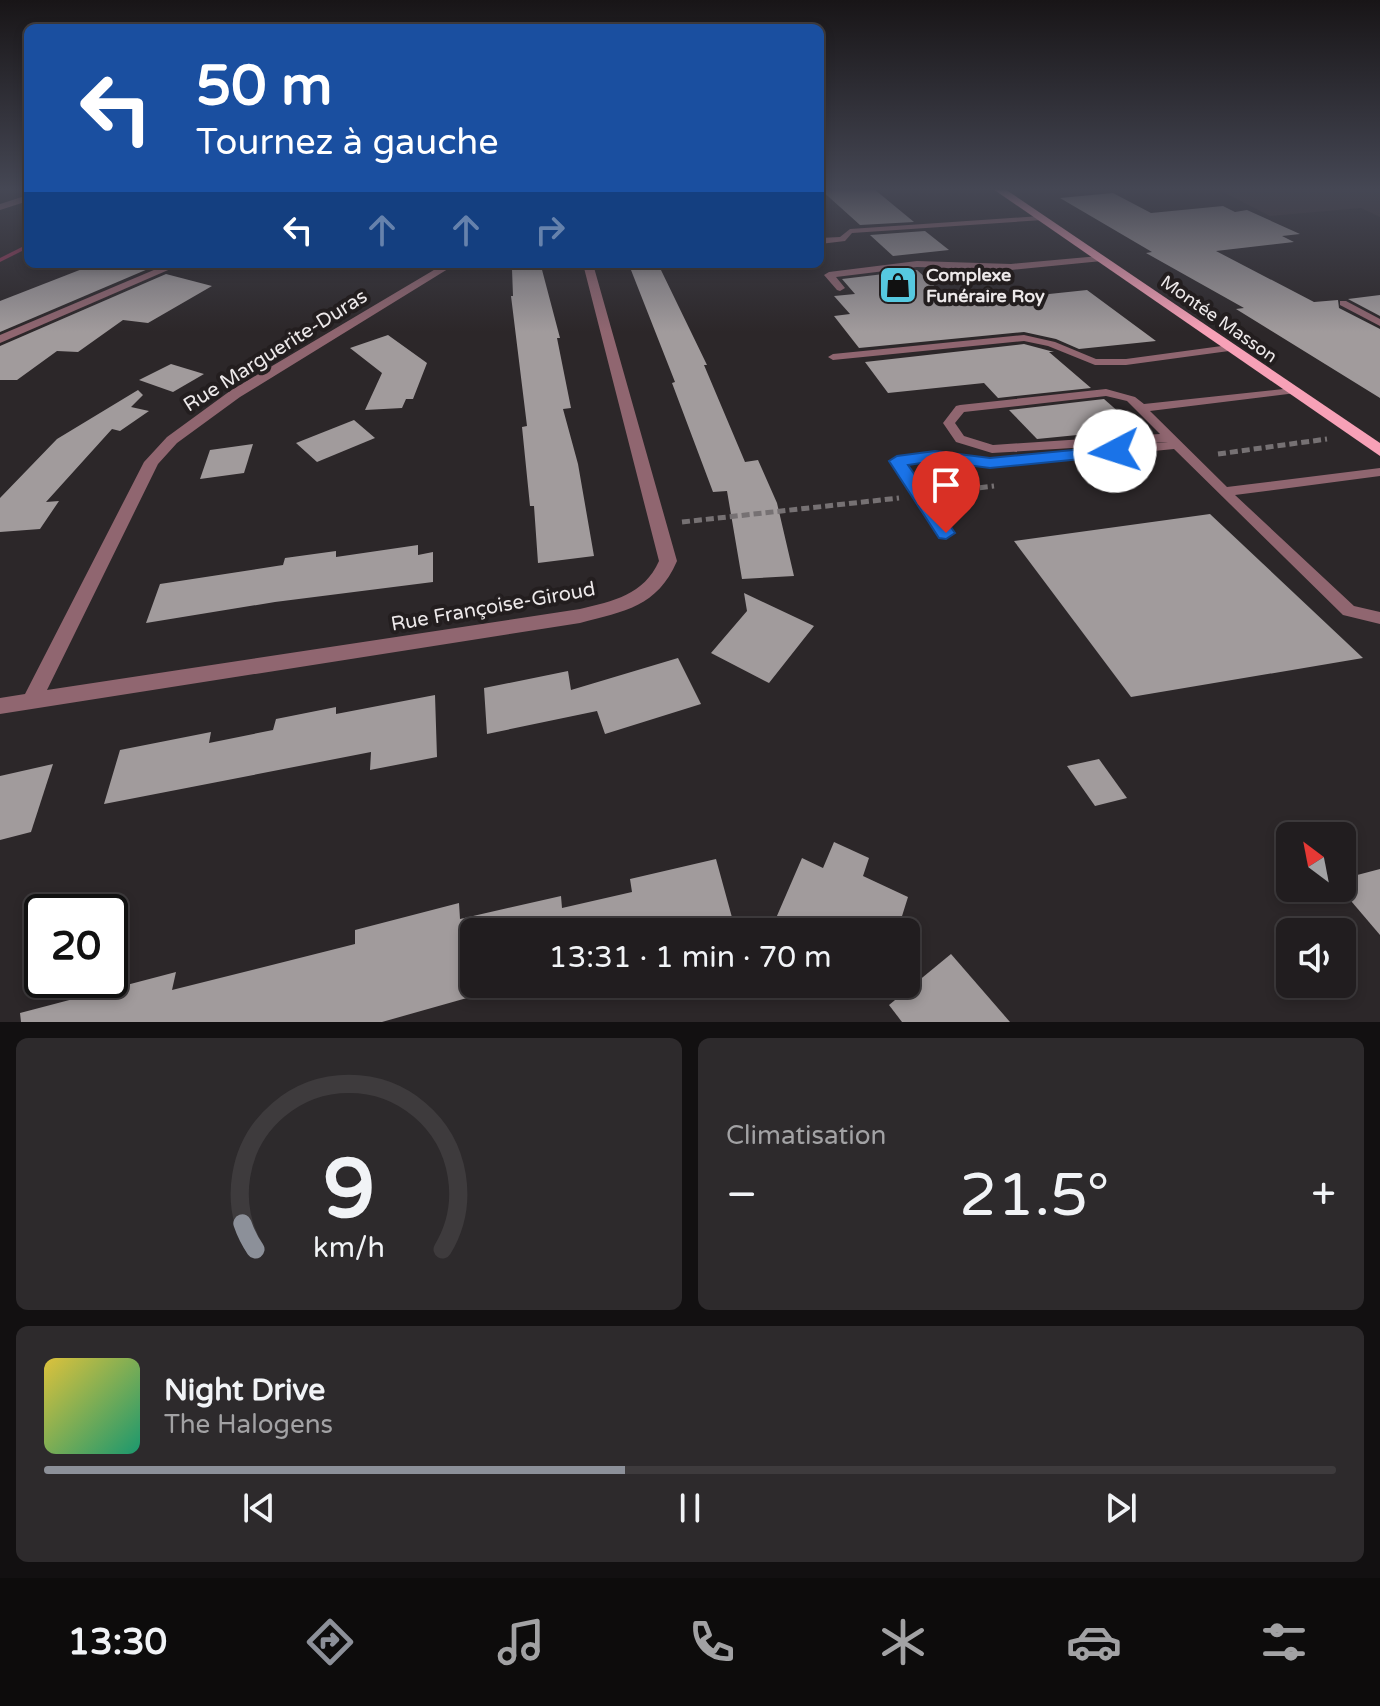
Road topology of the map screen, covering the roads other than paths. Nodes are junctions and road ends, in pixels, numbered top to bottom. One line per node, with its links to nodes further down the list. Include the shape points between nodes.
1 (844, 237): 3 (lane)
2 (1067, 237): 4 (main road, Montée Masson)
3 (824, 241)
4 (1099, 259): 8 (lane, via 1011,267 917,264 829,275); 12 (main road, Montée Masson)
5 (168, 268): 11 (street)
6 (444, 268): 22 (street, Rue Marguerite-Duras, via 235,394 151,462)
7 (589, 268): 22 (street, Rue Françoise-Giroud, via 668,561 663,577 647,595 580,616)
8 (840, 288)
9 (1343, 303): 10 (lane)
10 (1380, 323)
11 (0, 339)
12 (1229, 348): 13 (lane, via 1095,362 1024,338); 14 (main road, Montée Masson)
13 (833, 357)
14 (1292, 391): 15 (lane); 17 (main road, Montée Masson)
15 (1141, 408): 16 (lane); 16 (lane, via 1131,399 1106,392 960,409 949,423 960,439 992,449)
16 (1174, 441): 19 (lane); 20 (lane, via 990,463 935,456 897,461)
17 (1380, 451)
18 (1380, 472): 19 (lane)
19 (1224, 492): 21 (lane, via 1349,611)
20 (946, 533)
21 (1380, 618)
22 (31, 703): 23 (street, Rue Françoise-Giroud)
23 (0, 706)

